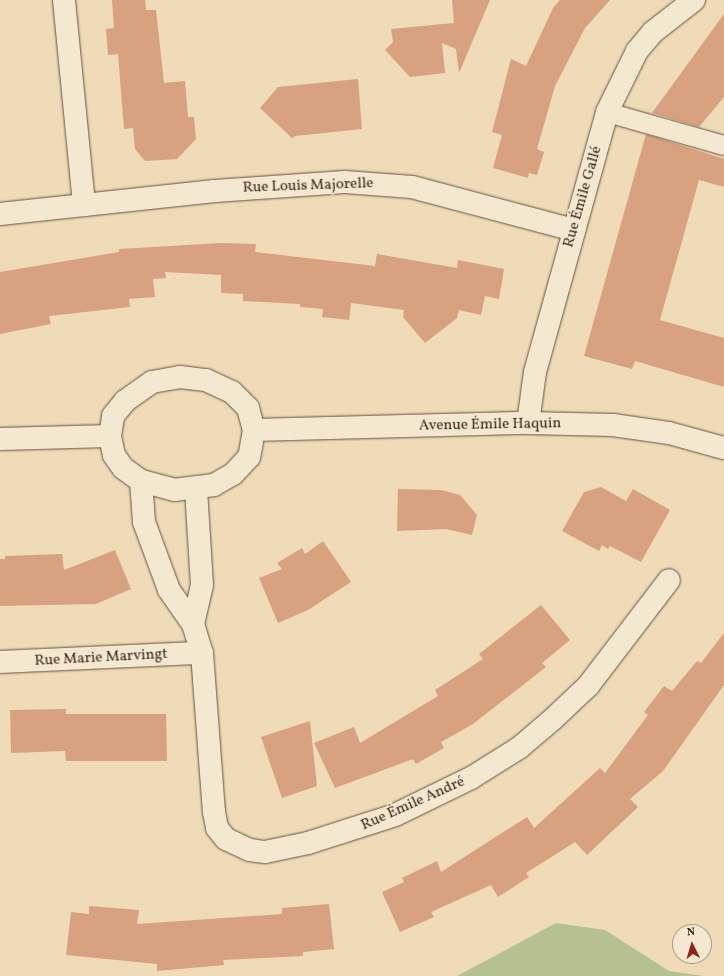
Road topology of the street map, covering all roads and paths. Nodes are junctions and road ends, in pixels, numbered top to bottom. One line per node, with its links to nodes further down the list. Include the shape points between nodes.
1 (64, 0): 5 (street)
2 (694, 0): 3 (street, Rue Émile Gallé, via 653,32 637,51)
3 (607, 112): 4 (lane); 7 (street, Rue Émile Gallé)
4 (724, 145)
5 (84, 205): 6 (street, Rue Louis Majorelle); 7 (street, Rue Louis Majorelle, via 297,184 374,183 412,187)
6 (0, 214)
7 (574, 230): 8 (street, Rue Émile Gallé, via 535,372)
8 (528, 423): 9 (street, Avenue Émile Haquin); 12 (street, Avenue Émile Haquin, via 613,425 669,433)
9 (254, 430): 10 (street, via 248,408 232,392 206,380 180,376 152,382 137,391 113,416); 14 (street, via 249,457 233,474 214,484)
10 (110, 436): 11 (street); 13 (street, via 114,455 123,468)
11 (0, 439)
12 (724, 448)
13 (141, 480): 14 (street, via 175,490); 16 (street, Rue Émile André, via 144,522 166,583)
14 (196, 489): 16 (street, via 202,585)
15 (669, 580): 17 (street, Rue Émile André, via 588,686 554,720 519,748 470,778 394,815 355,830 266,852 237,846 226,839 217,828)
16 (193, 624): 17 (street, Rue Émile André)
17 (202, 653): 18 (street, Rue Marie Marvingt)
18 (0, 662)

